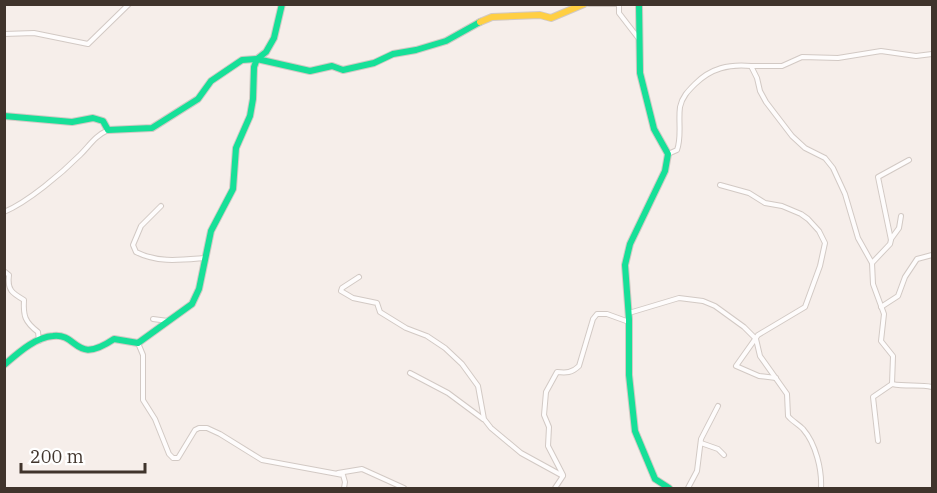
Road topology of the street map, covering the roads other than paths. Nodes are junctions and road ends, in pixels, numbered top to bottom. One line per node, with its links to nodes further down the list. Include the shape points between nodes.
1 (129, 4): 7 (street, via 88,44 34,33)
2 (282, 4): 10 (street, via 274,38 266,52)
3 (584, 4): 10 (street, via 550,19 540,15 492,17 446,41 344,70 332,66 310,70)
4 (589, 4): 5 (street)
5 (617, 4): 8 (street)
6 (639, 4): 8 (street)
7 (4, 34)
8 (639, 39): 14 (street, via 640,73 654,129)
9 (933, 54): 11 (street, via 881,51 854,57 802,57 782,66)
10 (256, 59): 13 (street, via 243,60 211,81 198,99 152,128); 22 (street, via 250,116 236,148 233,189 211,231)
11 (751, 66): 14 (street, via 717,68 706,73 684,95 679,144 677,150); 23 (street, via 766,102 792,136 833,168 858,238)
12 (4, 116): 13 (street, via 72,122 95,118 107,124)
13 (108, 130): 18 (street, via 18,206)
14 (668, 154): 27 (street, via 665,171 630,244 625,265)
15 (909, 160): 20 (street, via 878,177)
16 (720, 185): 31 (street, via 801,214 819,231 825,243 805,307)
17 (160, 206): 22 (street, via 141,226 133,245 136,252 166,260)
18 (4, 212)
19 (901, 216): 20 (street)
20 (891, 240): 23 (street)
21 (933, 255): 26 (street, via 917,259 904,277 898,296)
22 (204, 258): 29 (street, via 200,289 192,304)
23 (872, 263): 26 (street, via 873,284)
24 (4, 271): 32 (street, via 9,275 7,286 11,292 24,300 26,324 38,332)
25 (359, 277): 40 (street, via 341,291 377,303 380,312 445,348 478,387)
26 (881, 307): 37 (street, via 881,341 893,356)
27 (629, 313): 30 (street); 31 (street, via 679,298 703,301 716,306)
28 (153, 319): 29 (street)
29 (169, 321): 33 (street)
30 (629, 322): 45 (street, via 597,314 579,366 574,371 557,372 546,392 548,446); 49 (street, via 635,431 654,479)
31 (756, 339): 36 (street, via 760,356); 36 (street, via 736,366)
32 (39, 341): 33 (street, via 57,335 89,351 114,339); 34 (street)
33 (138, 344): 44 (street, via 142,355 143,400 173,458 178,458 199,428 220,434 262,460)
34 (4, 365)
35 (410, 373): 40 (street, via 448,393)
36 (776, 378): 51 (street, via 787,394 788,416 804,430 820,466)
37 (892, 384): 38 (street); 41 (street, via 873,397)
38 (933, 387)
39 (718, 406): 42 (street)
40 (484, 419): 45 (street, via 521,453)
41 (878, 441)
42 (701, 443): 43 (street); 50 (street, via 697,471)
43 (724, 455)
44 (334, 474): 46 (street, via 345,476); 47 (street, via 362,469)
45 (563, 476): 48 (street)
46 (344, 489)
47 (404, 489)
48 (555, 489)
49 (669, 489)
50 (688, 489)
51 (821, 489)

